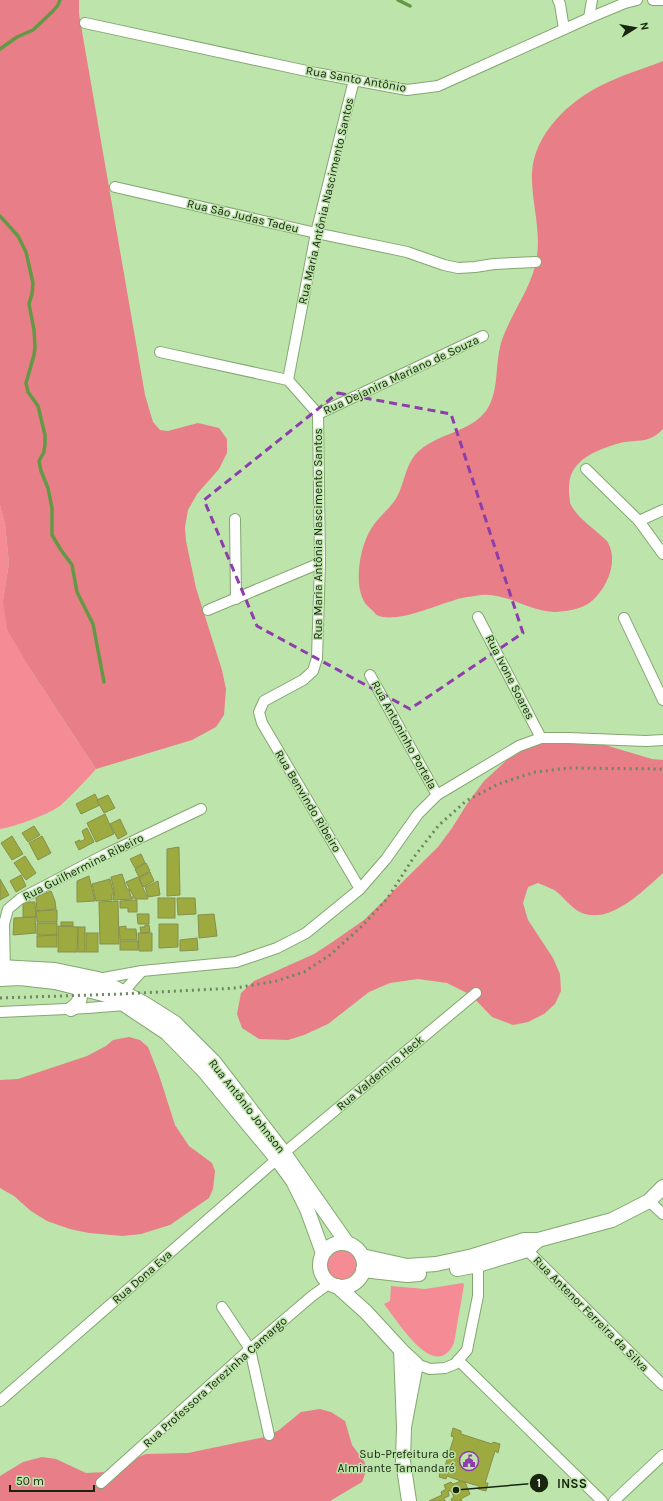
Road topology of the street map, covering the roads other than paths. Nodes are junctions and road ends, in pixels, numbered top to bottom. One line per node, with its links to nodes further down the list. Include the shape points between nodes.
1 (558, 0): 8 (street)
2 (592, 0): 6 (street)
3 (637, 0): 6 (street, Rua Santo Antônio)
4 (653, 0): 5 (street)
5 (663, 0)
6 (589, 18): 8 (street, Rua Santo Antônio)
7 (86, 23): 9 (street, Rua Santo Antônio)
8 (564, 29): 9 (street, Rua Santo Antônio, via 438,86 407,90)
9 (354, 80): 11 (street, Rua Maria Antônia Nascimento Santos)
10 (115, 187): 11 (street, Rua São Judas Tadeu)
11 (316, 233): 12 (street, Rua São Judas Tadeu, via 407,252 458,268); 15 (street, Rua Maria Antônia Nascimento Santos)
12 (536, 262)
13 (483, 336): 16 (street, Rua Dejanira Mariano de Souza)
14 (160, 352): 15 (street)
15 (288, 380): 16 (street, Rua Maria Antônia Nascimento Santos)
16 (318, 414): 22 (street, Rua Maria Antônia Nascimento Santos)
17 (586, 469): 20 (street)
18 (663, 510): 20 (street)
19 (235, 518): 23 (street)
20 (639, 521): 21 (street)
21 (663, 554)
22 (320, 564): 23 (street); 29 (street, Rua Maria Antônia Nascimento Santos, via 316,658 313,671 303,680 264,701)
23 (236, 599): 24 (street)
24 (208, 610)
25 (478, 617): 30 (street, Rua Ivone Soares)
26 (624, 618): 28 (street)
27 (370, 675): 32 (street, Rua Antoninho Portela)
28 (663, 700)
29 (259, 712): 34 (street, Rua Benvindo Ribeiro, via 262,723)
30 (541, 738): 31 (street); 32 (street, via 518,746)
31 (663, 740)
32 (437, 795): 34 (street, via 418,814 386,859)
33 (201, 809): 36 (street, Rua Guilhermina Ribeiro, via 20,899 8,909 4,924)
34 (360, 889): 35 (street, via 306,933 276,948 236,962)
35 (142, 971): 37 (street); 40 (street)
36 (2, 973): 37 (main road, via 56,970); 38 (main road)
37 (98, 979): 40 (main road)
38 (78, 988): 40 (main road); 41 (main road, via 80,1000)
39 (476, 993): 43 (street, Rua Valdemiro Heck)
40 (121, 998): 41 (street, via 88,1008); 43 (main road, Rua Antônio Johnson, via 175,1023 192,1039 214,1062)
41 (71, 1009): 42 (street)
42 (0, 1012)
43 (281, 1156): 47 (main road, Rua Antônio Johnson); 49 (main road, Rua Antônio Johnson, via 307,1209); 60 (street, Rua Dona Eva)
44 (663, 1187): 45 (main road)
45 (649, 1201): 46 (street); 48 (main road, via 612,1220)
46 (663, 1214)
47 (347, 1243): 49 (main road, via 334,1244); 51 (main road, via 358,1250)
48 (525, 1245): 50 (main road); 51 (main road, via 436,1264); 59 (street, Rua Antenor Ferreira da Silva)
49 (323, 1253): 52 (main road, via 320,1266 325,1279)
50 (478, 1265): 51 (main road, via 438,1273 407,1275); 57 (street, via 478,1296 470,1340 467,1350)
51 (360, 1269): 52 (main road, via 343,1287); 54 (main road)
52 (334, 1285): 54 (main road); 55 (street, Rua Professora Terezinha Camargo, via 312,1296)
53 (222, 1307): 55 (street)
54 (366, 1312): 56 (main road)
55 (250, 1349): 62 (street); 64 (street, Rua Professora Terezinha Camargo)
56 (401, 1350): 58 (main road); 61 (main road)
57 (458, 1360): 58 (street, via 440,1370); 66 (street)
58 (416, 1364): 61 (main road)
59 (663, 1385)
60 (0, 1401)
61 (404, 1427): 65 (main road, via 404,1461)
62 (269, 1435)
63 (663, 1455): 67 (street)
64 (101, 1483)
65 (409, 1501)
66 (602, 1501)
67 (614, 1501)

